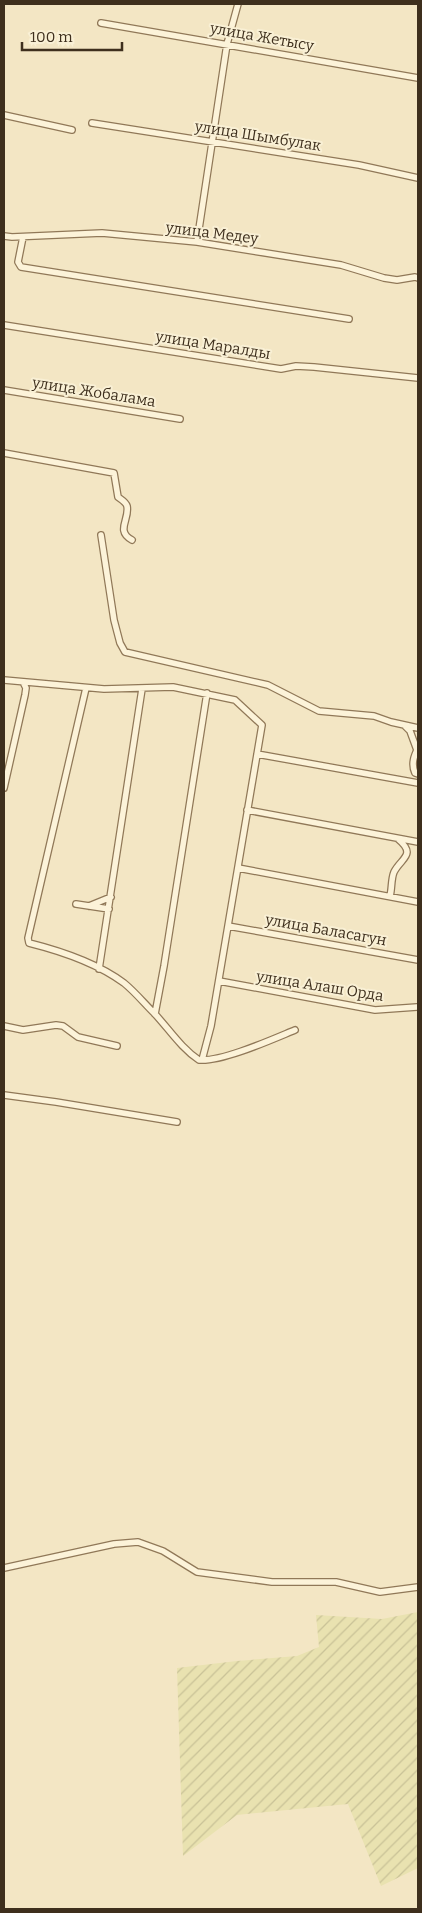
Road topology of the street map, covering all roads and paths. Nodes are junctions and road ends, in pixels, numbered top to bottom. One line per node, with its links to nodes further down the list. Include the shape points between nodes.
1 (238, 4): 3 (street)
2 (101, 23): 3 (street, улица Жетысу)
3 (227, 44): 4 (street, улица Жетысу); 8 (street)
4 (418, 78)
5 (4, 115): 7 (street)
6 (92, 123): 8 (street, улица Шымбулак)
7 (72, 130)
8 (213, 141): 9 (street, улица Шымбулак); 12 (street)
9 (418, 178)
10 (4, 236): 11 (street, улица Медеу)
11 (23, 236): 12 (street, улица Медеу, via 102,233); 14 (street, via 18,262 21,267)
12 (197, 242): 13 (street, улица Медеу, via 340,265 396,280)
13 (416, 278)
14 (349, 319)
15 (4, 325): 16 (street, улица Маралды, via 281,369 314,367)
16 (418, 378)
17 (4, 390): 18 (street, улица Жобалама)
18 (180, 419)
19 (4, 453): 21 (street, via 114,473 118,497 127,507 124,532)
20 (101, 535): 27 (street, via 114,620 125,652 268,685 319,711 374,716)
21 (132, 540)
22 (4, 680): 23 (street)
23 (23, 682): 24 (street); 33 (street, via 25,695)
24 (86, 688): 25 (street); 46 (street, via 27,941)
25 (142, 689): 26 (street, via 174,687); 39 (street)
26 (207, 693): 30 (street, via 235,700 260,721); 49 (street)
27 (404, 725): 28 (street); 29 (street)
28 (418, 728)
29 (418, 749): 31 (street, via 413,760)
30 (257, 754): 32 (street); 34 (street)
31 (416, 774): 32 (street)
32 (418, 781)
33 (4, 788)
34 (247, 810): 35 (street); 37 (street)
35 (398, 838): 36 (street); 38 (street, via 407,852 394,873)
36 (418, 842)
37 (238, 868): 38 (street); 44 (street)
38 (390, 896): 40 (street)
39 (111, 897): 42 (street); 43 (street)
40 (418, 902)
41 (76, 904): 42 (street)
42 (89, 906): 43 (street)
43 (109, 909): 46 (street)
44 (228, 926): 45 (street, улица Баласагун); 47 (street)
45 (418, 960)
46 (99, 969): 49 (street, via 125,984)
47 (219, 981): 48 (street, улица Алаш Орда, via 375,1010); 53 (street)
48 (416, 1007)
49 (155, 1014): 53 (street, via 182,1046)
50 (4, 1026): 52 (street, via 23,1030 63,1026 78,1037)
51 (295, 1030): 53 (street, via 219,1058)
52 (118, 1046)
53 (202, 1060)
54 (4, 1095): 55 (street)
55 (177, 1122)
56 (4, 1568): 57 (street, via 114,1544 138,1542 197,1572 272,1582 336,1582 380,1592)
57 (418, 1587)

